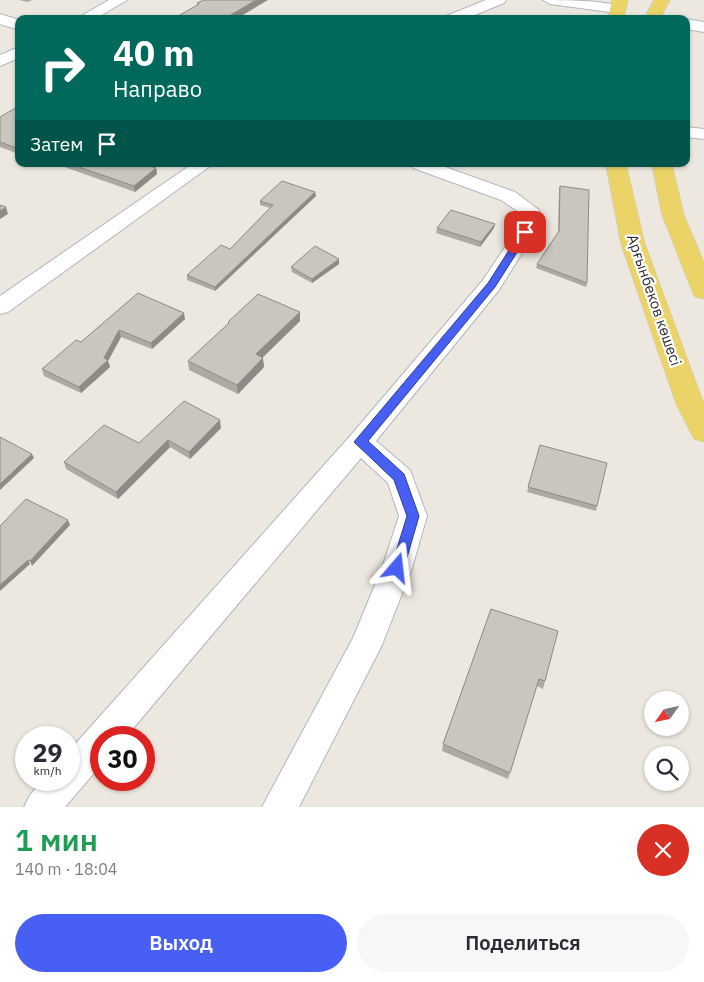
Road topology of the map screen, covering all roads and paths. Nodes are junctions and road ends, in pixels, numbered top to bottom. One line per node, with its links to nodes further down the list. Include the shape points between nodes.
1 (120, 0): 6 (street)
2 (500, 0): 7 (street)
3 (550, 0): 5 (street)
4 (662, 0): 8 (main road)
5 (618, 9)
6 (91, 15)
7 (461, 15)
8 (655, 15)
9 (0, 19): 10 (street)
10 (15, 24)
11 (690, 25): 12 (street)
12 (704, 27)
13 (15, 54): 14 (street)
14 (0, 61)
15 (690, 132): 16 (street)
16 (704, 134)
17 (200, 167): 22 (street)
18 (428, 167): 24 (street, via 508,196 529,210 525,232 491,285)
19 (617, 167): 23 (main road, Арғынбеков көшесі, via 633,244 690,404)
20 (663, 167): 21 (main road, via 673,215)
21 (704, 291)
22 (0, 307)
23 (704, 431)
24 (360, 442): 25 (street); 30 (street, via 400,477 413,516 397,568 366,644)
25 (112, 726)
26 (90, 752): 27 (street)
27 (80, 763)
28 (56, 791): 29 (street)
29 (42, 807)
30 (280, 807)

